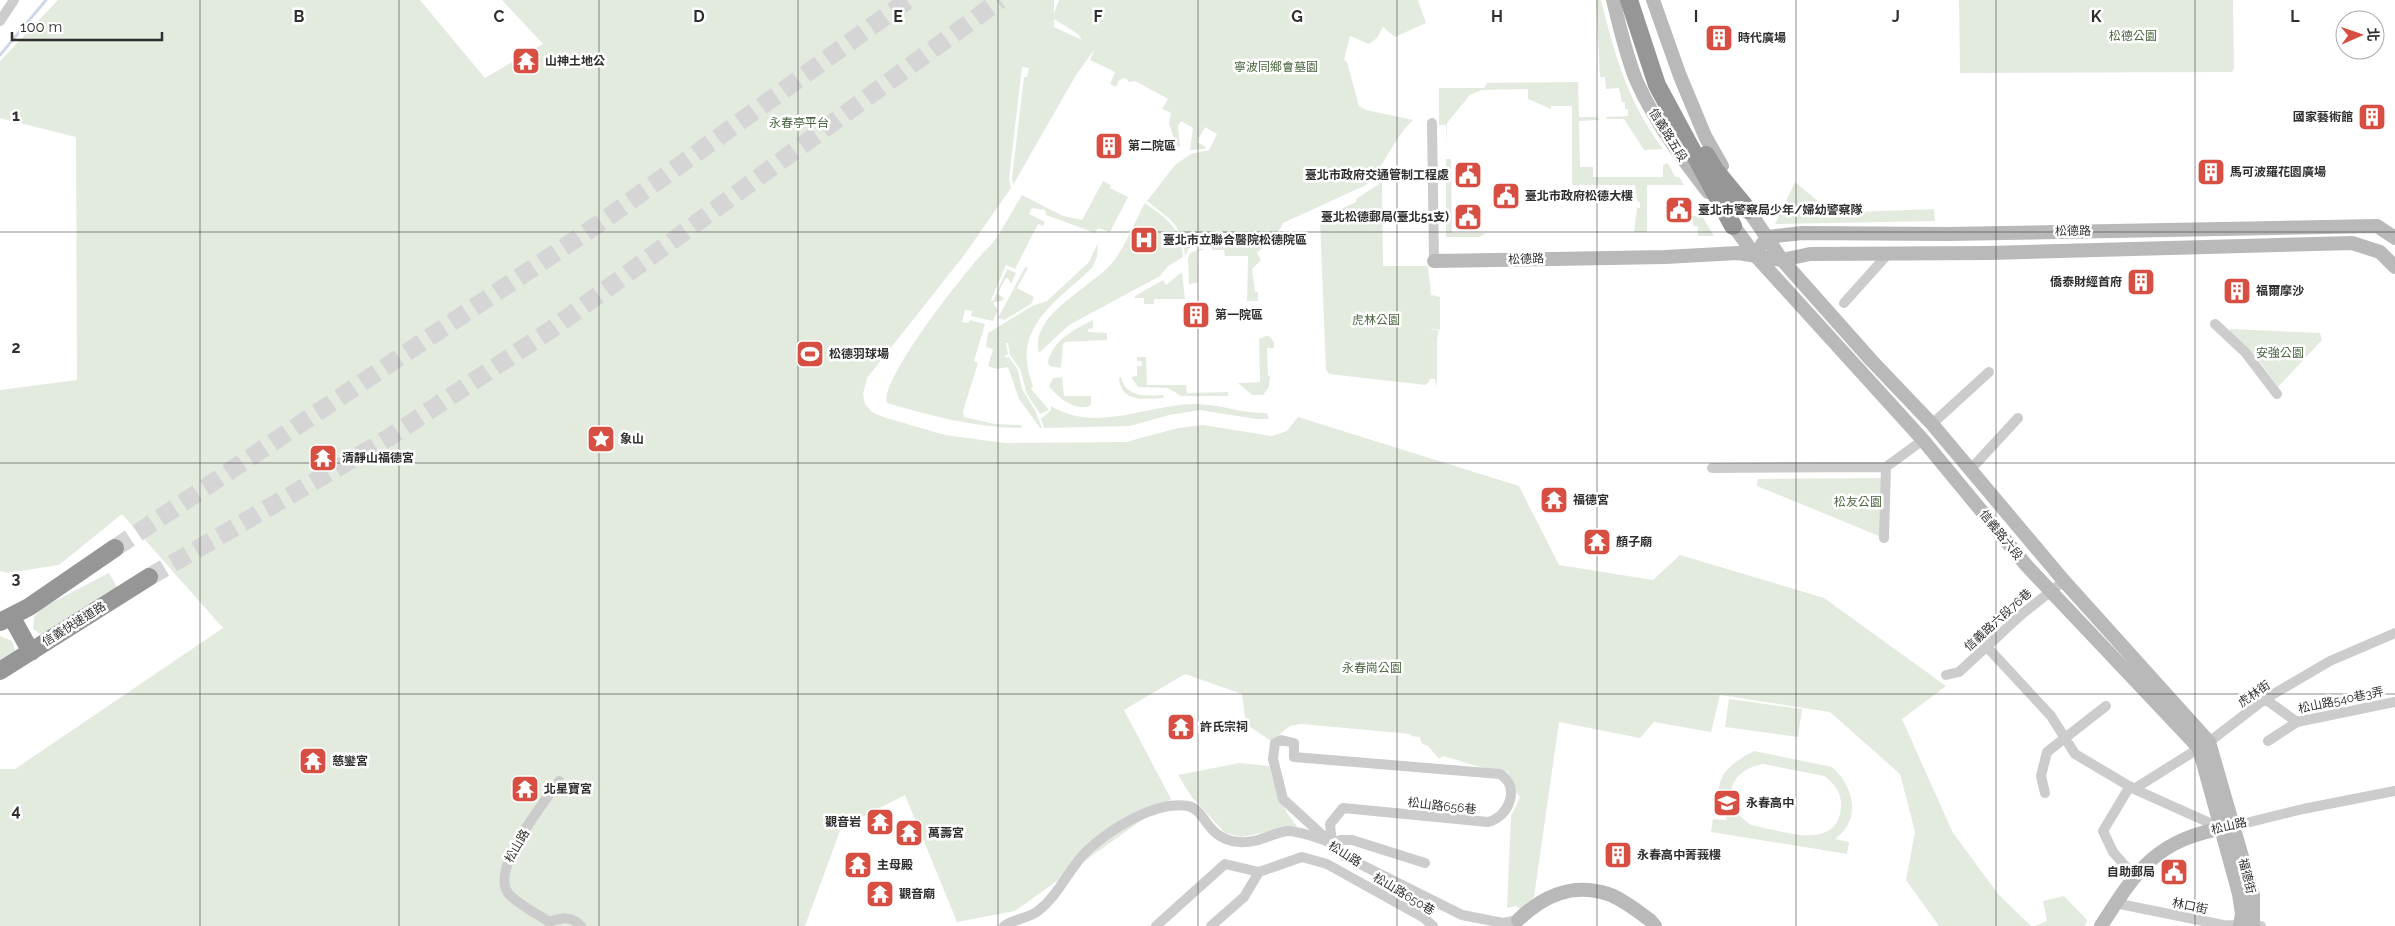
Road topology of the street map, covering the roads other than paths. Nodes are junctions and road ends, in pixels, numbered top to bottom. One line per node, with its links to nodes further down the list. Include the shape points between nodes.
1 (14, 0): 6 (street)
2 (1613, 0): 9 (street, 信義路五段, via 1637,80 1653,114)
3 (1629, 0): 9 (highway, via 1657,85)
4 (1640, 0): 8 (highway, via 1667,81 1697,140 1715,170)
5 (1653, 0): 8 (street, via 1705,136)
6 (0, 21)
7 (1432, 123): 15 (street, 松德路)
8 (1748, 210): 10 (street)
9 (1733, 226): 12 (street, 信義路五段)
10 (1768, 237): 11 (street, 松德路, via 1802,233 1947,234 2377,226); 12 (street); 14 (street)
11 (2395, 238)
12 (1754, 254): 14 (street, 松德路); 15 (street, 松德路); 23 (street, 信義路六段)
13 (1888, 254): 14 (street, 松德路, via 1810,254); 16 (street, 松德路, via 2352,243 2380,252); 17 (street)
14 (1782, 260): 22 (street, 信義路六段)
15 (1434, 261)
16 (2395, 267)
17 (1844, 303)
18 (2215, 324): 20 (street, via 2245,352)
19 (1989, 372): 22 (street)
20 (2277, 394)
21 (2018, 418): 26 (street)
22 (1932, 424): 26 (street, 信義路六段)
23 (1923, 440): 24 (street); 31 (street, 信義路六段)
24 (1886, 467): 25 (street); 27 (street)
25 (1712, 468)
26 (1970, 470): 30 (street, 信義路六段)
27 (1884, 538)
28 (115, 548): 32 (highway)
29 (149, 577): 35 (highway, 信義快速道路)
30 (2064, 580): 31 (street, 信義路六段76巷); 44 (street, 信義路六段)
31 (2050, 591): 34 (street, 信義路六段76巷); 44 (street, 信義路六段)
32 (6, 619): 35 (highway)
33 (2395, 634): 38 (street, 虎林街, via 2330,661)
34 (1987, 647): 37 (street, 信義路六段76巷, via 1959,672); 42 (street, via 2051,716)
35 (31, 652): 36 (highway, 信義快速道路)
36 (0, 671)
37 (1946, 675)
38 (2265, 699): 41 (street); 44 (street, 虎林街)
39 (2395, 702): 41 (street, 松山路540巷3弄)
40 (2106, 706): 42 (street)
41 (2297, 722): 43 (street, 松山路540巷3弄)
42 (2066, 737): 46 (street, via 2075,754); 48 (street, via 2047,752 2042,776)
43 (2268, 741)
44 (2204, 745): 46 (street, 虎林街); 50 (street, 信義路六段)
45 (558, 781): 60 (street, 松山路, via 514,849 504,868 503,884 508,894 549,922 564,917)
46 (2132, 787): 50 (street); 56 (street, via 2103,831 2113,852)
47 (2395, 792): 50 (street, 松山路)
48 (2045, 794)
49 (1330, 824): 51 (street); 51 (street, 松山路656巷, via 1344,808 1488,822 1498,820 1510,800 1511,787 1507,778 1500,774 1482,771 1294,757 1294,743 1281,740 1275,743 1273,759 1283,798); 53 (street)
50 (2228, 827): 56 (street, 松山路, via 2178,840 2155,855); 66 (street, 福德街, via 2253,895)
51 (1318, 831): 52 (street); 53 (street, 松山路656巷)
52 (1307, 835): 53 (street, 松山路); 61 (street, 松山路, via 1288,831 1255,841 1238,842 1220,837 1190,807 1158,808 1136,817 1088,850 1052,898 1036,913)
53 (1332, 844): 54 (street, via 1352,840); 58 (street, 松山路, via 1344,856 1462,915)
54 (1425, 863)
55 (1259, 872): 62 (street, via 1225,864); 63 (street, via 1244,897); 64 (street, 松山路650巷, via 1302,857 1327,864)
56 (2135, 877): 57 (street, 松山路)
57 (2115, 903): 65 (street, 松山路); 66 (street, 林口街, via 2222,926)
58 (1515, 923): 59 (street, 松山路, via 1538,903 1560,891 1576,889 1608,894)
59 (1650, 924)
60 (581, 926)
61 (1004, 926)
62 (1156, 926)
63 (1211, 926)
64 (1433, 926)
65 (2101, 926)
66 (2247, 926): 67 (street, 林口街)
67 (2261, 926)

